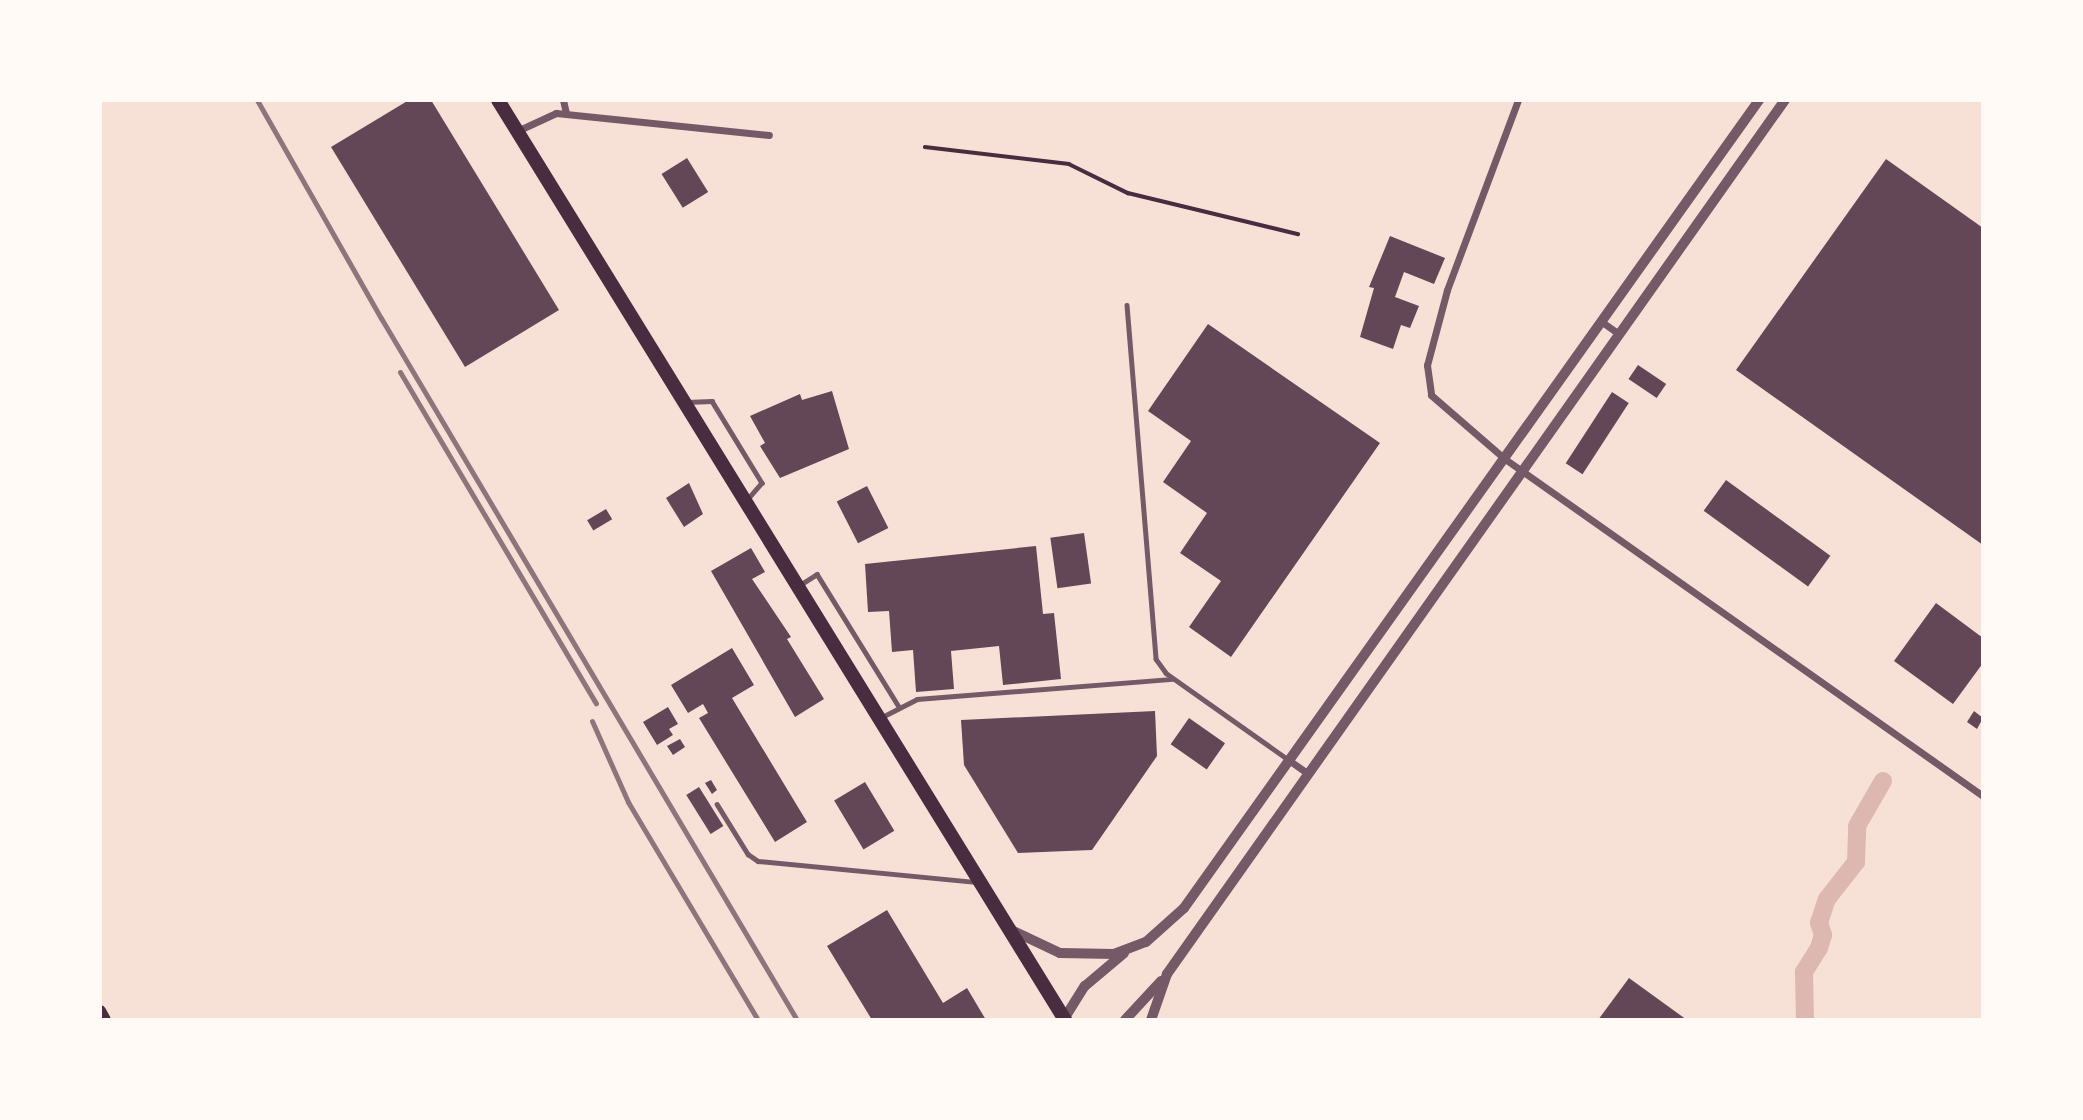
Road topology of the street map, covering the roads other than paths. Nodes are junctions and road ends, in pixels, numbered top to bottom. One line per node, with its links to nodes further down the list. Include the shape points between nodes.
1 (498, 100): 7 (main road)
2 (563, 100): 6 (street)
3 (1518, 100): 13 (street, via 1454,268 1426,374 1427,388 1437,403)
4 (1759, 100): 10 (street)
5 (1785, 100): 11 (street)
6 (566, 113): 7 (street, via 549,114); 8 (street)
7 (517, 131): 12 (main road)
8 (769, 135)
9 (1127, 305): 17 (lane, via 1155,654)
10 (1602, 322): 11 (street); 13 (street)
11 (1619, 334): 14 (street)
12 (685, 402): 15 (main road); 15 (lane, via 712,401 762,483)
13 (1505, 459): 14 (street); 20 (street)
14 (1522, 471): 21 (street); 22 (street)
15 (746, 501): 16 (main road)
16 (798, 586): 18 (lane, via 817,574); 19 (main road)
17 (1173, 679): 18 (lane, via 916,699); 20 (lane)
18 (899, 708): 19 (lane)
19 (880, 719): 24 (main road)
20 (1290, 761): 21 (street); 26 (street, via 1184,908 1160,932)
21 (1307, 773): 27 (street)
22 (1983, 796)
23 (717, 804): 24 (lane, via 748,854 758,861)
24 (981, 883): 25 (main road)
25 (1010, 930): 26 (street, via 1046,949 1074,956); 30 (main road)
26 (1129, 949): 30 (street, via 1085,986)
27 (1167, 974): 31 (street); 32 (street)
28 (100, 1011): 29 (main road)
29 (105, 1020)
30 (1065, 1020)
31 (1125, 1020)
32 (1151, 1020)

